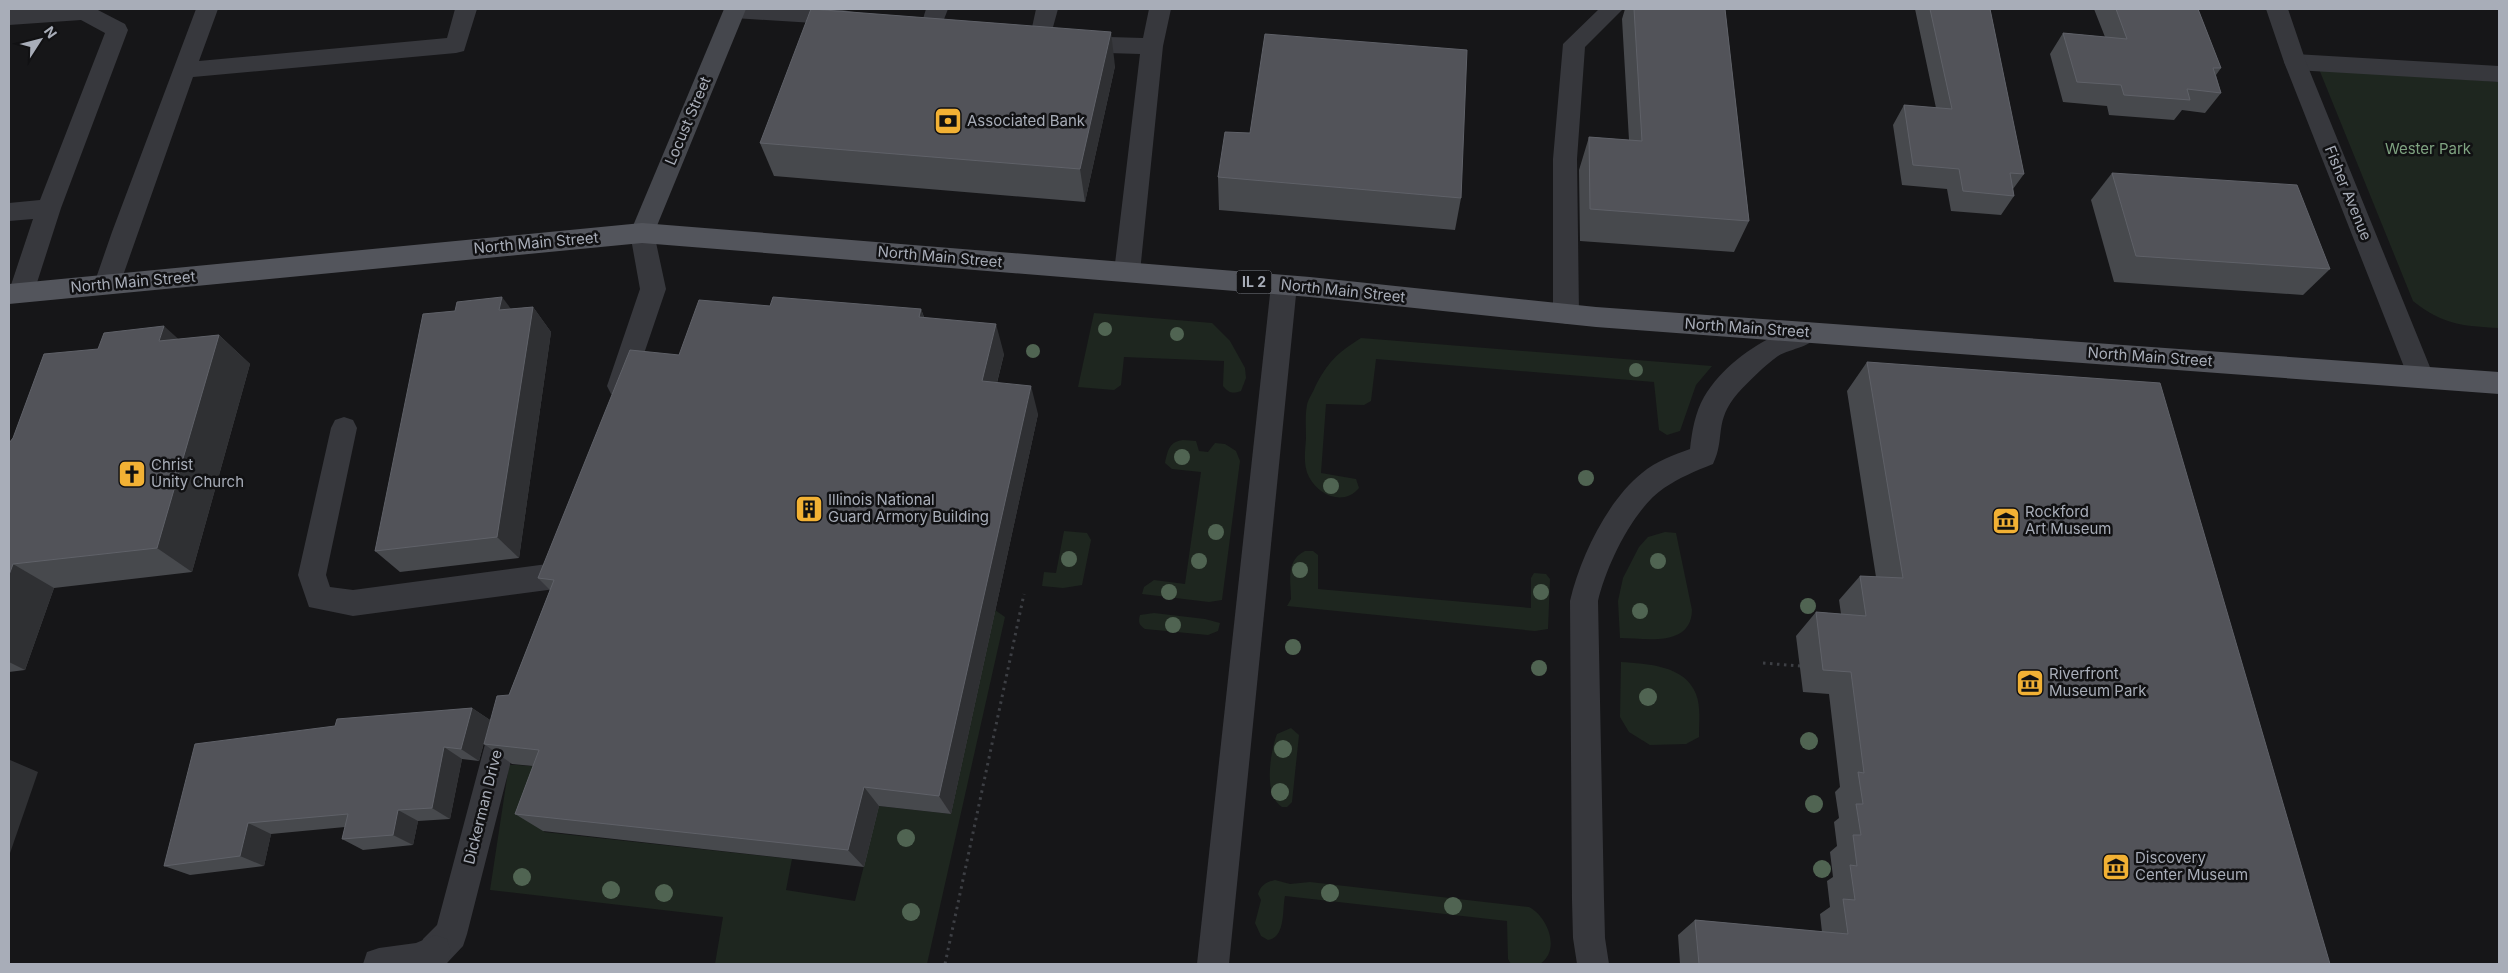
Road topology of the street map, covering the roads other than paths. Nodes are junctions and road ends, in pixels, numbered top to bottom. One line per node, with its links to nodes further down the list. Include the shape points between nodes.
1 (207, 9): 13 (street)
2 (466, 9): 13 (street, via 456,45)
3 (735, 9): 10 (street); 17 (street, Locust Street)
4 (1047, 9): 11 (street, via 1032,31 1073,44)
5 (1160, 9): 11 (street)
6 (1612, 9): 22 (street, via 1574,44 1565,158)
7 (2277, 9): 12 (street, Fisher Avenue)
8 (71, 11): 9 (street); 15 (street, via 84,12 116,30)
9 (9, 17)
10 (866, 18)
11 (1152, 46): 18 (street)
12 (2295, 62): 14 (street); 24 (street, Fisher Avenue)
13 (186, 70): 19 (street, via 124,232)
14 (2499, 74)
15 (49, 208): 16 (street); 21 (street)
16 (9, 212)
17 (642, 233): 18 (main road, North Main Street / IL 2); 19 (main road, North Main Street / IL 2); 26 (street, via 653,289)
18 (1127, 272): 20 (main road, North Main Street / IL 2)
19 (108, 284): 21 (main road, North Main Street / IL 2)
20 (1284, 285): 22 (main road, North Main Street / IL 2); 33 (street)
21 (15, 293)
22 (1566, 314): 23 (main road, North Main Street / IL 2)
23 (1808, 332): 24 (main road, North Main Street / IL 2); 34 (street, via 1769,349 1730,384 1714,404 1706,428 1703,456 1652,481 1630,505 1602,549 1590,579 1584,602 1588,900)
24 (2421, 377): 25 (main road, North Main Street / IL 2)
25 (2499, 383)
26 (612, 409)
27 (344, 428): 29 (street, via 312,575 319,598 353,604)
28 (564, 548): 29 (street)
29 (555, 576): 30 (street)
30 (545, 603)
31 (514, 692): 32 (street, Dickerman Drive, via 451,934 435,950 419,959)
32 (379, 964)
33 (1213, 964)
34 (1593, 964)

